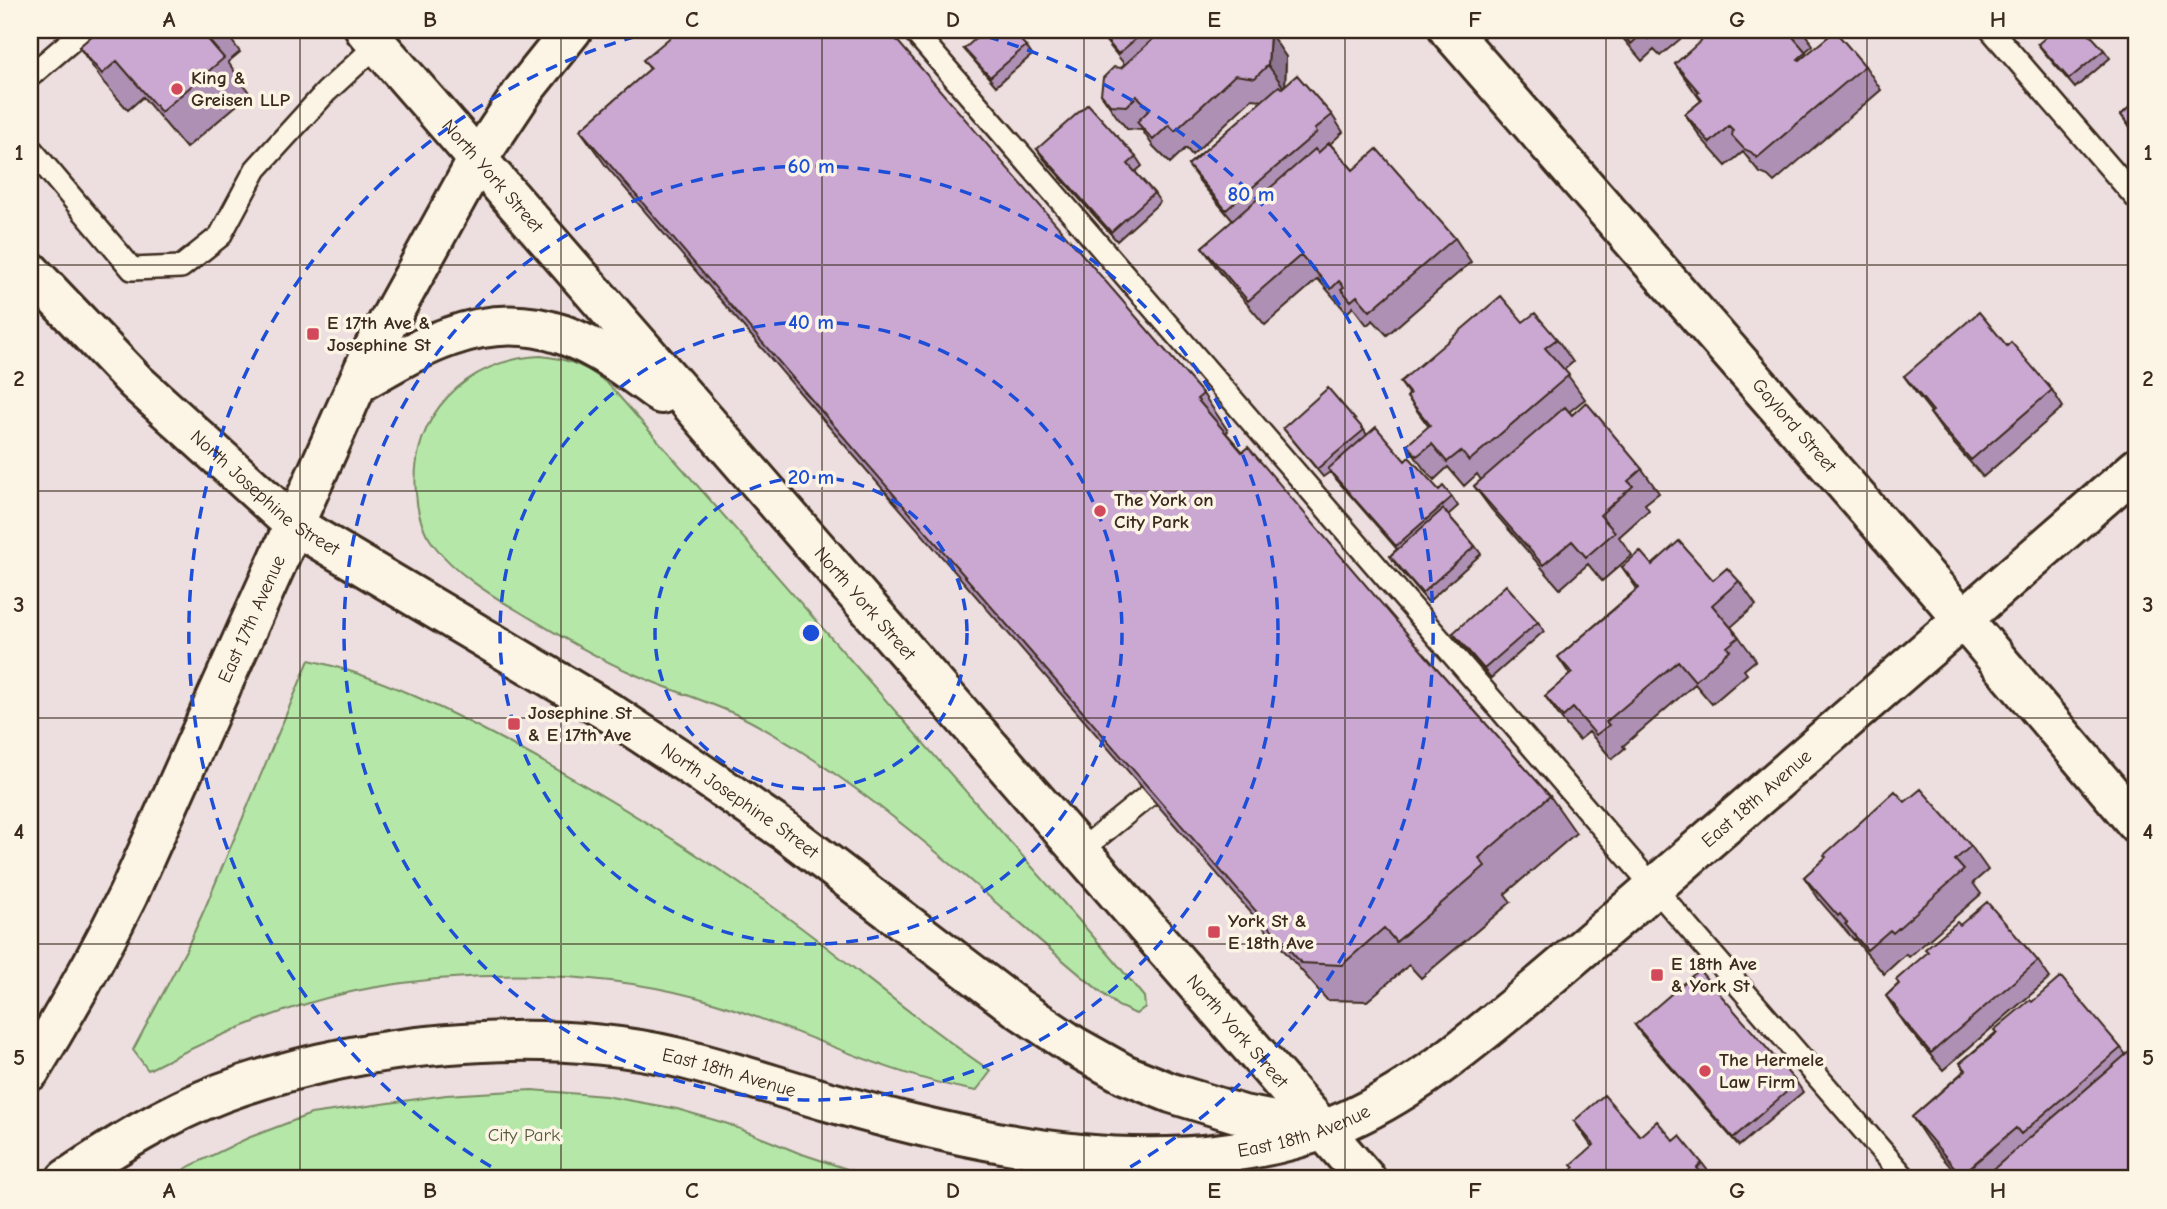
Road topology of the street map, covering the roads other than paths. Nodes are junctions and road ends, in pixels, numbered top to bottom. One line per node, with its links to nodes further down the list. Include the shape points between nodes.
1 (84, 30): 7 (lane)
2 (572, 30): 9 (main road, East 17th Avenue)
3 (913, 30): 16 (lane)
4 (1449, 30): 18 (main road, Gaylord Street)
5 (1991, 30): 10 (lane)
6 (371, 37): 8 (lane, via 256,169 220,236 181,267 132,269); 9 (main road, North York Street)
7 (30, 76)
8 (30, 148)
9 (478, 159): 12 (main road, East 17th Avenue); 13 (main road, North York Street)
10 (2137, 199)
11 (30, 271): 15 (main road, North Josephine Street, via 136,382)
12 (358, 383): 13 (main road, via 450,336 500,325 531,325 573,338 617,361); 15 (main road, East 17th Avenue)
13 (736, 455): 21 (main road, North York Street)
14 (2137, 468): 18 (main road, East 18th Avenue)
15 (294, 525): 23 (main road, East 17th Avenue, via 123,906); 24 (main road, North Josephine Street, via 689,765 785,831 1016,1007 1104,1063 1189,1100)
16 (1387, 579): 17 (lane); 22 (lane)
17 (1368, 595)
18 (1962, 619): 20 (main road, Gaylord Street); 22 (main road, East 18th Avenue)
19 (1149, 795): 21 (lane)
20 (2137, 824)
21 (1080, 851): 24 (main road, North York Street)
22 (1653, 888): 24 (main road, East 18th Avenue, via 1451,1057 1391,1098); 27 (lane)
23 (30, 1070)
24 (1323, 1130): 25 (main road, East 18th Avenue, via 1219,1153 1145,1157 1063,1151 920,1127 671,1056 598,1045 511,1041 381,1053 247,1085 192,1106); 26 (main road, North York Street)
25 (66, 1179)
26 (1366, 1179)
27 (1906, 1179)

